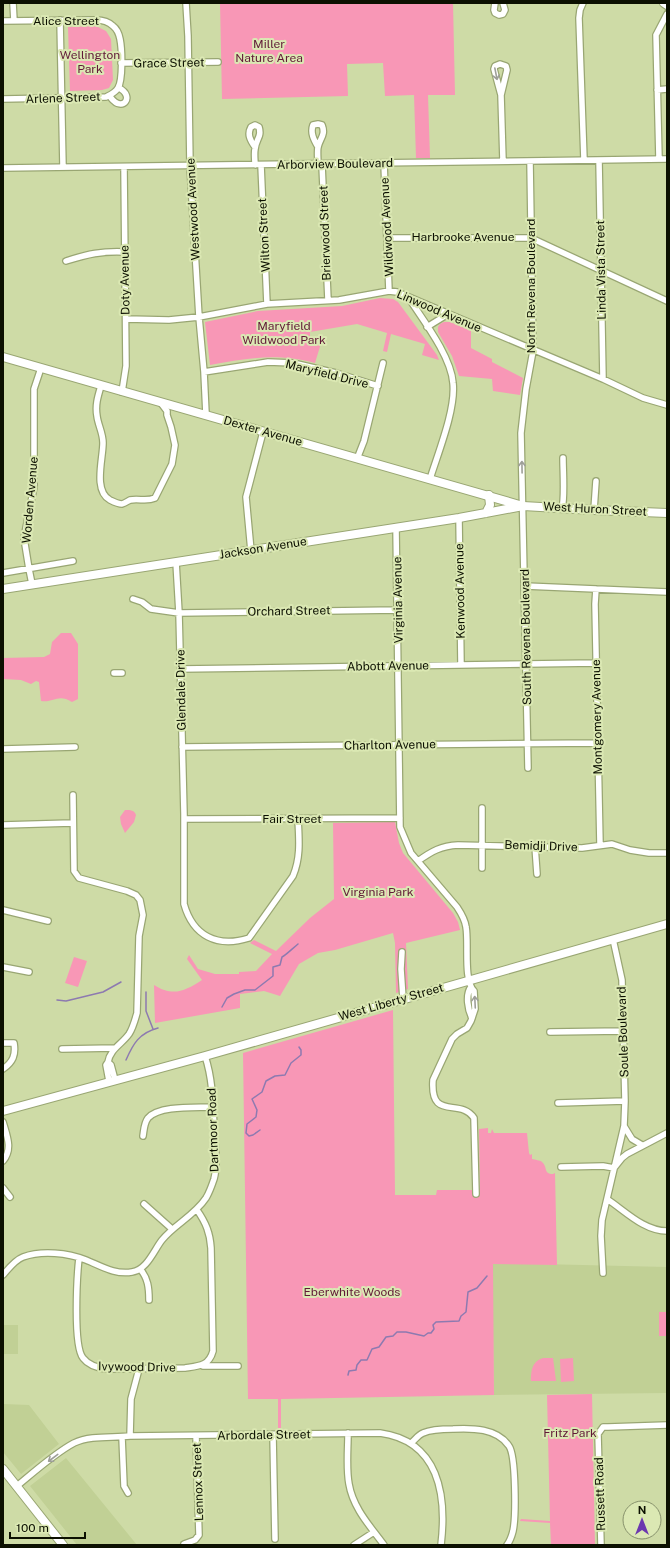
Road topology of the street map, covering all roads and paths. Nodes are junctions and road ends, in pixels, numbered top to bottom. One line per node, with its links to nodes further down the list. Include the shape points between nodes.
1 (14, 3): 11 (street)
2 (186, 3): 12 (street, Westwood Avenue)
3 (495, 3): 4 (street, via 495,12 499,15 505,10)
4 (503, 3)
5 (583, 3): 26 (street, via 579,18)
6 (664, 3): 7 (main road)
7 (667, 5)
8 (667, 14): 17 (street, via 656,35)
9 (60, 20): 11 (street, Alice Street); 14 (street, Alice Street, via 96,20 112,25 120,40); 21 (street)
10 (3, 21): 11 (street, Alice Street)
11 (14, 21)
12 (188, 62): 13 (street, Grace Street); 14 (street, Grace Street); 33 (street, Westwood Avenue)
13 (218, 62)
14 (121, 63): 15 (street)
15 (119, 88): 19 (street, Arlene Street); 19 (street, via 125,92 126,102 118,104)
16 (667, 89): 17 (street)
17 (657, 90): 24 (street)
18 (502, 94): 18 (street, one-way to 18, via 507,70 506,66 500,64 494,69); 28 (street)
19 (110, 95): 21 (street, Arlene Street)
20 (3, 99): 21 (street, Arlene Street)
21 (62, 99): 34 (street)
22 (255, 147): 31 (street, Wilton Street)
23 (318, 147): 32 (street, Brierwood Street)
24 (659, 159): 25 (street, Arborview Boulevard); 27 (street, Arborview Boulevard)
25 (667, 159)
26 (584, 160): 27 (street, Arborview Boulevard); 29 (street, Arborview Boulevard)
27 (599, 160): 41 (street, Linda Vista Street)
28 (503, 161): 29 (street, Arborview Boulevard); 30 (street, Arborview Boulevard)
29 (530, 161): 38 (street, North Revena Boulevard)
30 (384, 164): 32 (street, Arborview Boulevard); 37 (street, Wildwood Avenue)
31 (258, 165): 32 (street, Arborview Boulevard); 33 (street, Arborview Boulevard); 46 (street, Wilton Street)
32 (320, 165): 44 (street, Brierwood Street)
33 (190, 166): 35 (street, Arborview Boulevard); 48 (street, Westwood Avenue)
34 (63, 167): 35 (street, Arborview Boulevard); 36 (street, Arborview Boulevard)
35 (124, 167): 39 (street, Doty Avenue)
36 (3, 168)
37 (388, 238): 38 (street, Harbrooke Avenue); 42 (street, Wildwood Avenue)
38 (531, 238): 41 (street, Harbrooke Avenue); 51 (street, North Revena Boulevard)
39 (125, 252): 40 (street, via 91,253); 49 (street, Doty Avenue)
40 (66, 261)
41 (601, 270): 45 (street, Harbrooke Avenue); 56 (street, Linda Vista Street)
42 (389, 291): 43 (street, Linwood Avenue); 44 (street, Linwood Avenue)
43 (408, 297): 47 (street, Linwood Avenue); 50 (street)
44 (328, 300): 46 (street, Linwood Avenue)
45 (667, 301)
46 (267, 304): 48 (street, Linwood Avenue)
47 (448, 314): 50 (street); 51 (street, Linwood Avenue)
48 (199, 317): 49 (street, Linwood Avenue, via 169,320); 55 (street, Westwood Avenue)
49 (126, 319): 59 (street, Doty Avenue, via 126,366)
50 (427, 326): 66 (street, via 450,371 453,383 451,409)
51 (533, 351): 56 (street, Linwood Avenue); 69 (street, North Revena Boulevard, one-way to 51, via 522,417)
52 (3, 357): 54 (main road, Dexter Avenue)
53 (383, 363): 58 (street)
54 (40, 368): 57 (main road, Dexter Avenue); 79 (street, Worden Avenue, via 34,389 34,482 24,538)
55 (204, 372): 58 (street, Maryfield Drive, via 268,362 293,363); 62 (street, Westwood Avenue)
56 (603, 379): 61 (street, Linwood Avenue, via 643,398)
57 (101, 386): 59 (main road, Dexter Avenue); 60 (street, via 96,403 103,443 100,475 103,494 115,503 154,498 172,464 175,444 167,411)
58 (378, 386): 65 (street)
59 (122, 392): 60 (main road, Dexter Avenue)
60 (161, 402): 62 (main road, Dexter Avenue)
61 (667, 405)
62 (206, 414): 63 (main road, Dexter Avenue)
63 (263, 432): 65 (main road, Dexter Avenue); 76 (street, via 246,497)
64 (563, 458): 70 (street)
65 (357, 459): 66 (main road, Dexter Avenue)
66 (430, 479): 68 (main road, Dexter Avenue)
67 (596, 481): 71 (street)
68 (489, 495): 69 (main road, Dexter Avenue); 72 (main road, via 490,505)
69 (523, 506): 70 (main road, West Huron Street); 72 (main road, Jackson Avenue); 82 (street, South Revena Boulevard)
70 (562, 508): 71 (main road, West Huron Street)
71 (594, 510): 73 (main road, West Huron Street)
72 (486, 513): 74 (main road, Jackson Avenue)
73 (667, 513)
74 (459, 518): 75 (main road, Jackson Avenue); 91 (street, Kenwood Avenue)
75 (396, 527): 76 (main road, Jackson Avenue); 87 (street, Virginia Avenue)
76 (251, 551): 78 (main road, Jackson Avenue)
77 (73, 561): 79 (street)
78 (176, 562): 81 (main road, Jackson Avenue); 88 (street, Glendale Drive)
79 (29, 569): 80 (street); 81 (street, Worden Avenue)
80 (3, 573)
81 (32, 584): 83 (main road, Jackson Avenue)
82 (525, 586): 84 (street); 90 (street, South Revena Boulevard)
83 (3, 589)
84 (596, 589): 85 (street); 89 (street, Montgomery Avenue)
85 (667, 592)
86 (134, 599): 88 (street, Orchard Street, via 151,609)
87 (398, 610): 88 (street, Orchard Street); 92 (street, Virginia Avenue)
88 (179, 613): 93 (street, Glendale Drive)
89 (597, 663): 90 (street, Abbott Avenue); 97 (street, Montgomery Avenue)
90 (526, 664): 91 (street, Abbott Avenue); 96 (street, South Revena Boulevard)
91 (461, 665): 92 (street, Abbott Avenue)
92 (399, 666): 93 (street, Abbott Avenue); 98 (street, Virginia Avenue)
93 (180, 669): 100 (street, Glendale Drive)
94 (114, 673): 95 (street)
95 (122, 673)
96 (528, 743): 97 (street, Charlton Avenue); 98 (street, Charlton Avenue); 102 (street, South Revena Boulevard)
97 (598, 743): 111 (street, Montgomery Avenue)
98 (400, 745): 100 (street, Charlton Avenue); 105 (street, Virginia Avenue)
99 (75, 747): 101 (street)
100 (182, 747): 106 (street, Glendale Drive)
101 (3, 749)
102 (528, 768)
103 (73, 795): 108 (street)
104 (482, 808): 110 (street)
105 (400, 818): 107 (street, Fair Street); 114 (street, Virginia Avenue, via 405,842)
106 (184, 819): 107 (street, Fair Street); 107 (street, Glendale Drive, via 184,904 187,914 204,936 231,942 249,938 293,876 299,857)
107 (298, 819)
108 (72, 823): 109 (street); 129 (street, via 76,876 136,895 142,906 137,1013 129,1035)
109 (3, 825)
110 (482, 845): 112 (street, Bemidji Drive); 114 (street, Bemidji Drive, via 444,846); 115 (street)
111 (600, 845): 112 (street, Bemidji Drive, via 582,848); 113 (street, Bemidji Drive, via 612,844 630,850)
112 (535, 846): 116 (street)
113 (667, 853)
114 (418, 861): 124 (street, Virginia Avenue, via 463,915 468,937)
115 (482, 868)
116 (537, 874)
117 (3, 910): 118 (street)
118 (48, 921)
119 (667, 924): 120 (main road, West Liberty Street)
120 (613, 939): 124 (main road, West Liberty Street); 126 (street, Soule Boulevard, via 622,980)
121 (402, 952): 125 (street)
122 (3, 968): 123 (street)
123 (29, 972)
124 (470, 984): 125 (main road, West Liberty Street); 147 (street, Virginia Avenue, via 469,1012 472,1018 467,1028 452,1039 432,1087 438,1104 468,1112 474,1118)
125 (403, 999): 131 (main road, West Liberty Street)
126 (623, 1031): 127 (street); 134 (street, Soule Boulevard)
127 (550, 1032)
128 (3, 1043): 132 (street, via 14,1043 15,1053 13,1060)
129 (115, 1048): 130 (street); 133 (street, via 108,1062 111,1065)
130 (62, 1049)
131 (205, 1056): 133 (main road, West Liberty Street); 136 (street, Dartmoor Road, via 212,1083)
132 (3, 1069)
133 (112, 1081): 137 (main road, West Liberty Street)
134 (625, 1101): 135 (street); 139 (street, Soule Boulevard)
135 (558, 1103)
136 (213, 1107): 141 (street, via 177,1108 152,1114 144,1125); 151 (street, Dartmoor Road, via 216,1160 214,1178 207,1197)
137 (3, 1111)
138 (3, 1122): 143 (street, via 9,1142 7,1156)
139 (624, 1126): 142 (street, via 632,1139); 145 (street, Soule Boulevard)
140 (667, 1133): 142 (street)
141 (143, 1136)
142 (642, 1145): 145 (street, via 622,1158)
143 (3, 1161)
144 (561, 1167): 145 (street)
145 (614, 1168): 149 (street, Soule Boulevard)
146 (3, 1188): 148 (street)
147 (476, 1194)
148 (10, 1197)
149 (607, 1198): 153 (street, via 646,1226); 156 (street, Soule Boulevard, via 601,1231)
150 (144, 1204): 152 (street)
151 (197, 1210): 152 (street, Dartmoor Road); 159 (street, via 206,1224 212,1256 213,1351 211,1359)
152 (172, 1229): 155 (street, Dartmoor Road)
153 (667, 1231)
154 (79, 1258): 155 (street, via 122,1273); 157 (street, via 37,1253 22,1257); 161 (street, Ivywood Drive, via 77,1340 83,1359 95,1368)
155 (140, 1269): 158 (street, via 147,1280)
156 (603, 1272)
157 (3, 1275)
158 (149, 1300)
159 (200, 1366): 160 (street, Ivywood Drive); 161 (street, Ivywood Drive)
160 (238, 1366)
161 (139, 1369): 165 (street, via 131,1399)
162 (667, 1425): 180 (street, Russett Road, via 603,1427 598,1434)
163 (273, 1434): 164 (street, Arbordale Street); 166 (street, Arbordale Street); 173 (street)
164 (348, 1434): 168 (street, Arbordale Street, via 392,1434); 172 (street, via 348,1482 351,1495)
165 (130, 1436): 166 (street, Arbordale Street); 167 (street, Arbordale Street)
166 (196, 1436): 174 (street, Lennox Street, via 199,1535 195,1540)
167 (122, 1437): 170 (street, Arbordale Street, one-way to 170, via 90,1439 75,1443); 171 (street, via 124,1486)
168 (411, 1443): 178 (street, Arbordale Street, via 424,1455 439,1485 443,1512); 179 (street, via 428,1431 474,1428 499,1436 508,1445 513,1460 514,1513 513,1530)
169 (4, 1473): 170 (main road)
170 (17, 1486): 175 (main road)
171 (128, 1493)
172 (374, 1532): 176 (street); 177 (street)
173 (275, 1539)
174 (184, 1544)
175 (63, 1545)
176 (354, 1545)
177 (384, 1545)
178 (441, 1545)
179 (507, 1545)
180 (601, 1545)

